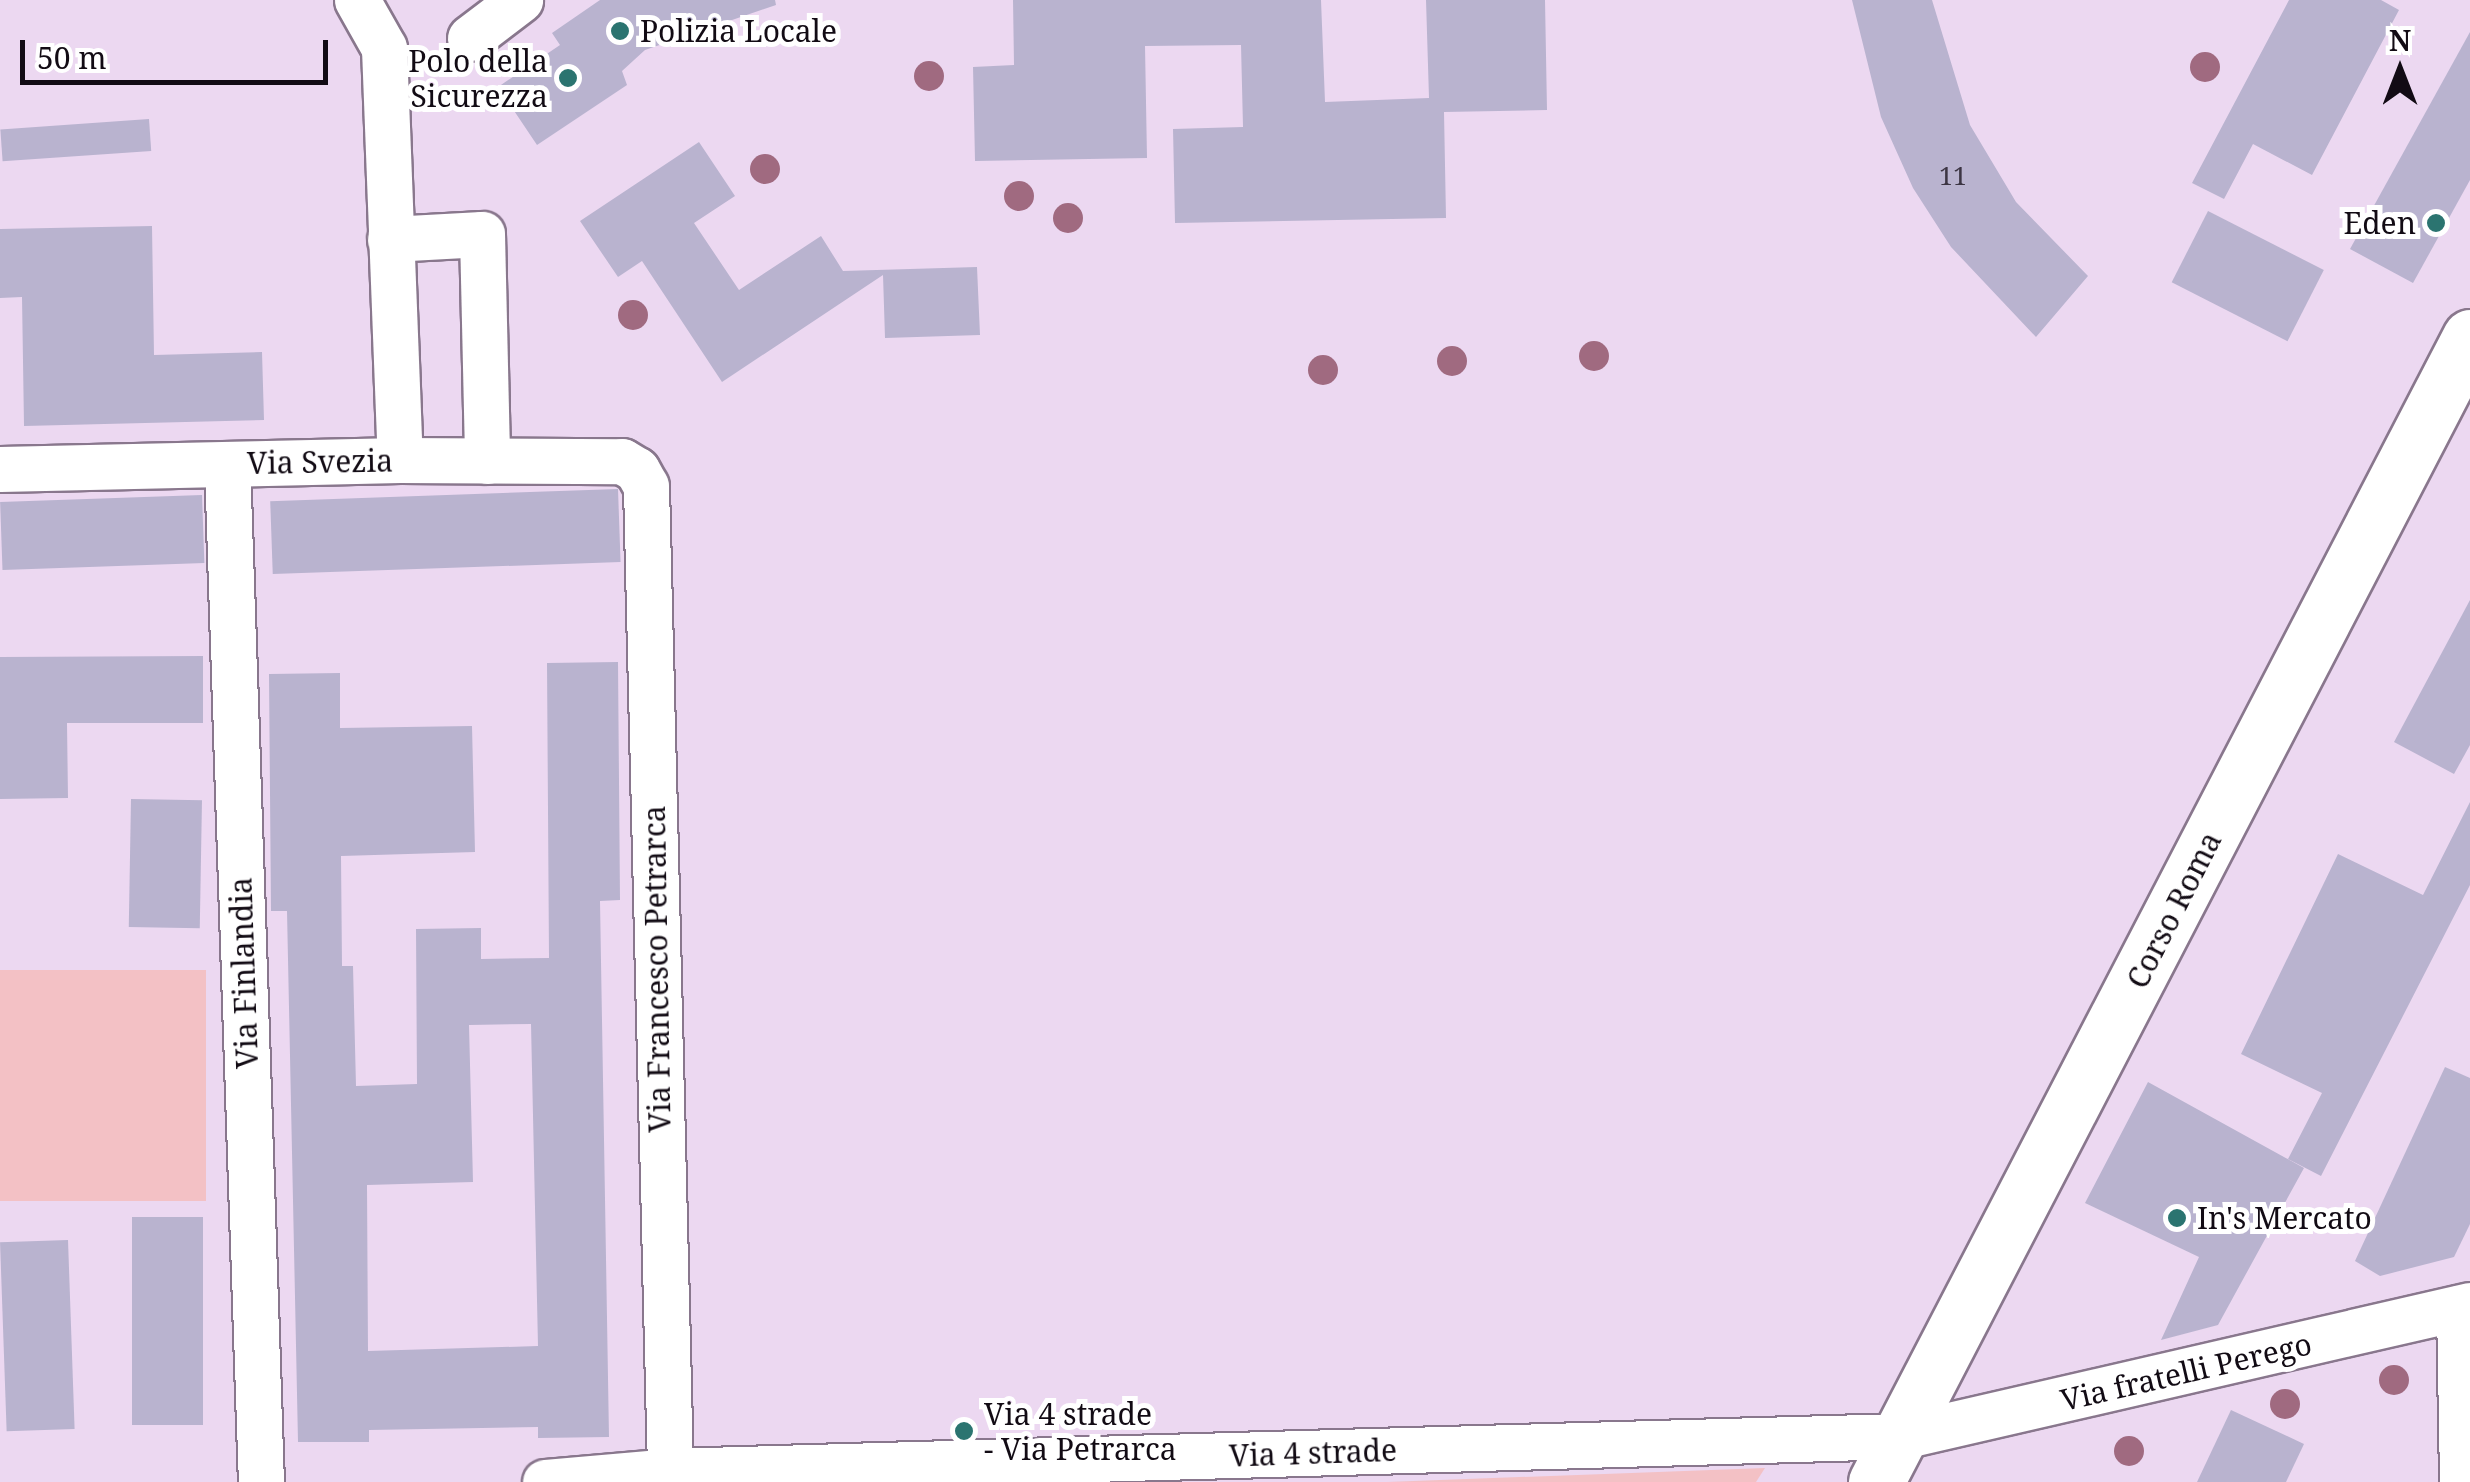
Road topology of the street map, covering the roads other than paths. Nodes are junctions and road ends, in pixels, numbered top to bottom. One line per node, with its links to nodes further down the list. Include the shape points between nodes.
1 (520, 0): 3 (street)
2 (363, 2): 4 (street, via 384,48)
3 (470, 38)
4 (390, 239): 6 (street); 7 (street, via 482,234)
5 (2470, 337): 12 (main road, Corso Roma)
6 (400, 460): 7 (street, Via Svezia); 8 (street, Via Svezia)
7 (486, 461): 10 (street, Via Svezia, via 622,461)
8 (227, 464): 9 (street, Via Svezia); 14 (street, Via Finlandia)
9 (0, 469)
10 (637, 470): 13 (street, Via Francesco Petrarca, via 646,486)
11 (2464, 1307): 12 (street, Via fratelli Perego); 16 (street)
12 (1889, 1459): 13 (street, Via 4 strade)
13 (688, 1475): 15 (street, Via 4 strade)
14 (260, 1482)
15 (545, 1482)
16 (2462, 1482)

